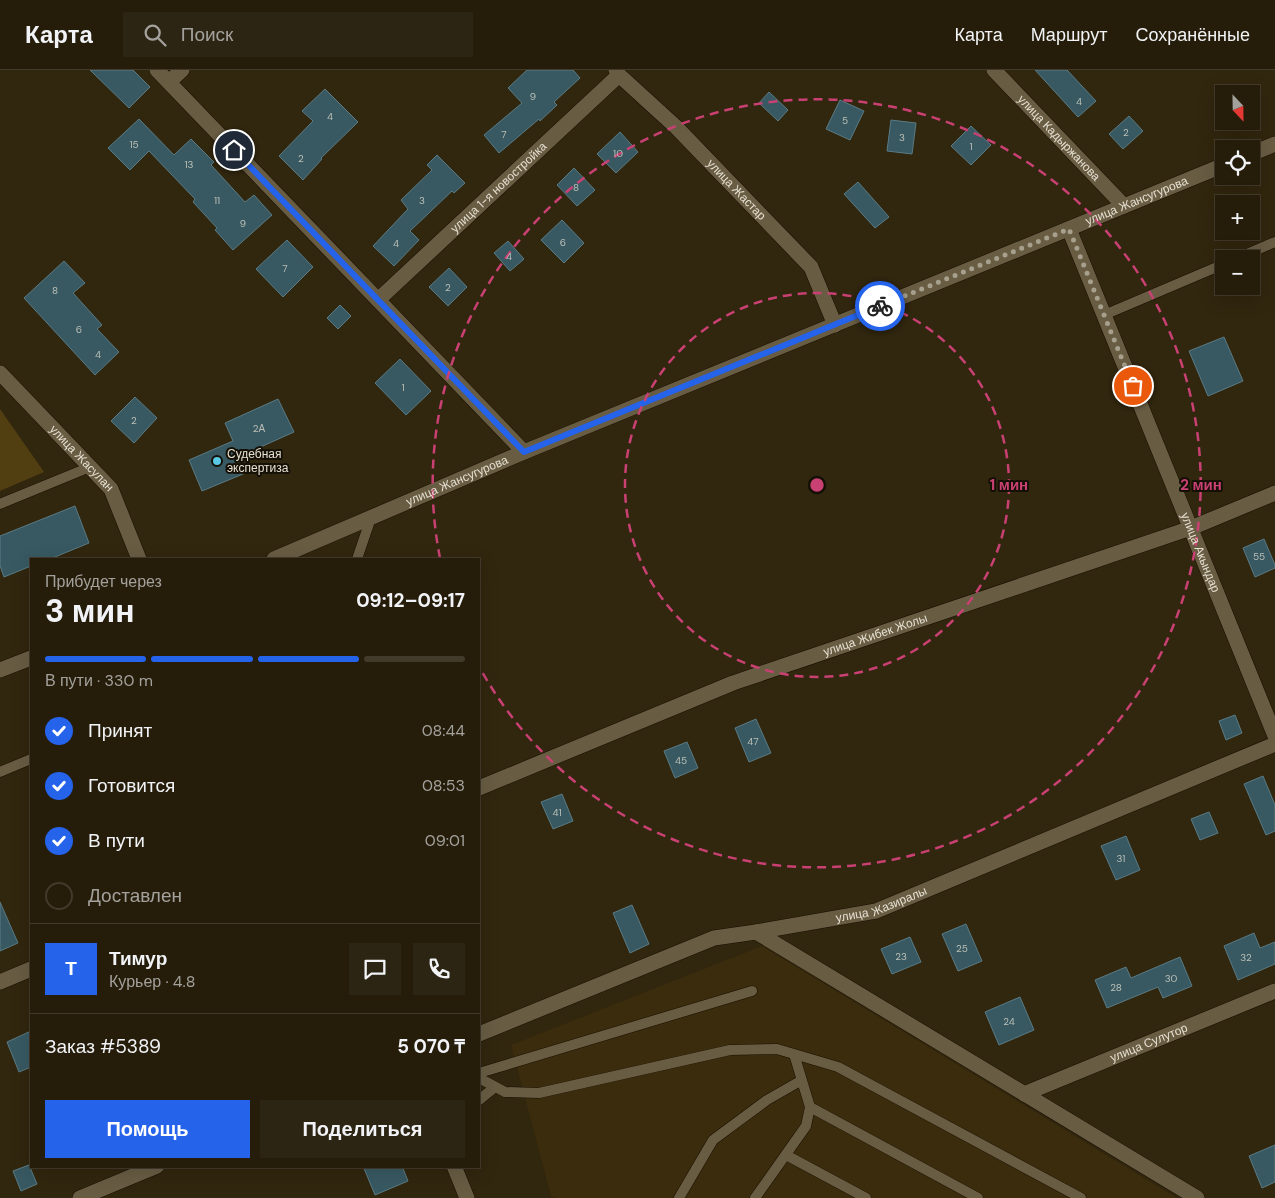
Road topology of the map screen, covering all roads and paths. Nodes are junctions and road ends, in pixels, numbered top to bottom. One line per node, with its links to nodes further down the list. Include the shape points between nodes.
1 (157, 70): 5 (street)
2 (182, 70): 5 (street)
3 (994, 70): 9 (street, улица Кадыржанова)
4 (618, 73): 14 (street, улица 1-я новостройка); 16 (street, улица Жастар, via 676,127 811,267)
5 (169, 82): 14 (street)
6 (1275, 144): 7 (street)
7 (1260, 150)
8 (1215, 169): 9 (street, улица Жансугурова)
9 (1124, 206): 10 (street, улица Жансугурова)
10 (1069, 229): 15 (street, улица Акындар); 16 (street, улица Жансугурова)
11 (1275, 242): 12 (lane)
12 (1256, 250)
13 (1215, 268): 15 (lane)
14 (378, 300): 18 (street)
15 (1104, 315): 23 (street, улица Акындар)
16 (835, 325): 18 (street, улица Жансугурова)
17 (0, 373): 19 (street, улица Жасулан)
18 (524, 452): 22 (street, улица Жансугурова)
19 (90, 467): 21 (lane); 24 (street, улица Жасулан, via 111,489)
20 (1275, 493): 23 (street, улица Жибек Жолы)
21 (0, 504)
22 (371, 518): 25 (street, улица Жансугурова); 26 (lane)
23 (1191, 528): 29 (street, улица Акындар); 33 (street, улица Жибек Жолы, via 733,683)
24 (140, 558)
25 (276, 558)
26 (357, 558)
27 (30, 658): 28 (street)
28 (0, 670)
29 (1275, 736)
30 (1275, 744): 34 (street, улица Жазиралы, via 876,911)
31 (30, 759): 32 (lane)
32 (0, 772)
33 (480, 788)
34 (756, 932): 39 (street, улица Жазиралы, via 714,938); 45 (street)
35 (30, 969): 36 (street)
36 (0, 982)
37 (752, 991): 41 (lane)
38 (1275, 991): 45 (street, улица Сулутор)
39 (480, 1034)
40 (794, 1054): 43 (lane); 44 (lane, via 777,1049 730,1050 539,1093 505,1092); 57 (lane, via 838,1067)
41 (480, 1073)
42 (480, 1079): 44 (lane)
43 (802, 1080): 47 (lane); 54 (lane, via 767,1100 713,1140)
44 (495, 1087): 46 (lane)
45 (1024, 1094): 58 (street)
46 (480, 1099)
47 (810, 1107): 48 (lane, via 806,1126); 56 (lane)
48 (786, 1155): 51 (lane); 55 (lane)
49 (152, 1168): 52 (street)
50 (455, 1168): 53 (street)
51 (757, 1197)
52 (80, 1198)
53 (467, 1198)
54 (679, 1198)
55 (866, 1198)
56 (978, 1198)
57 (1081, 1198)
58 (1197, 1198)

